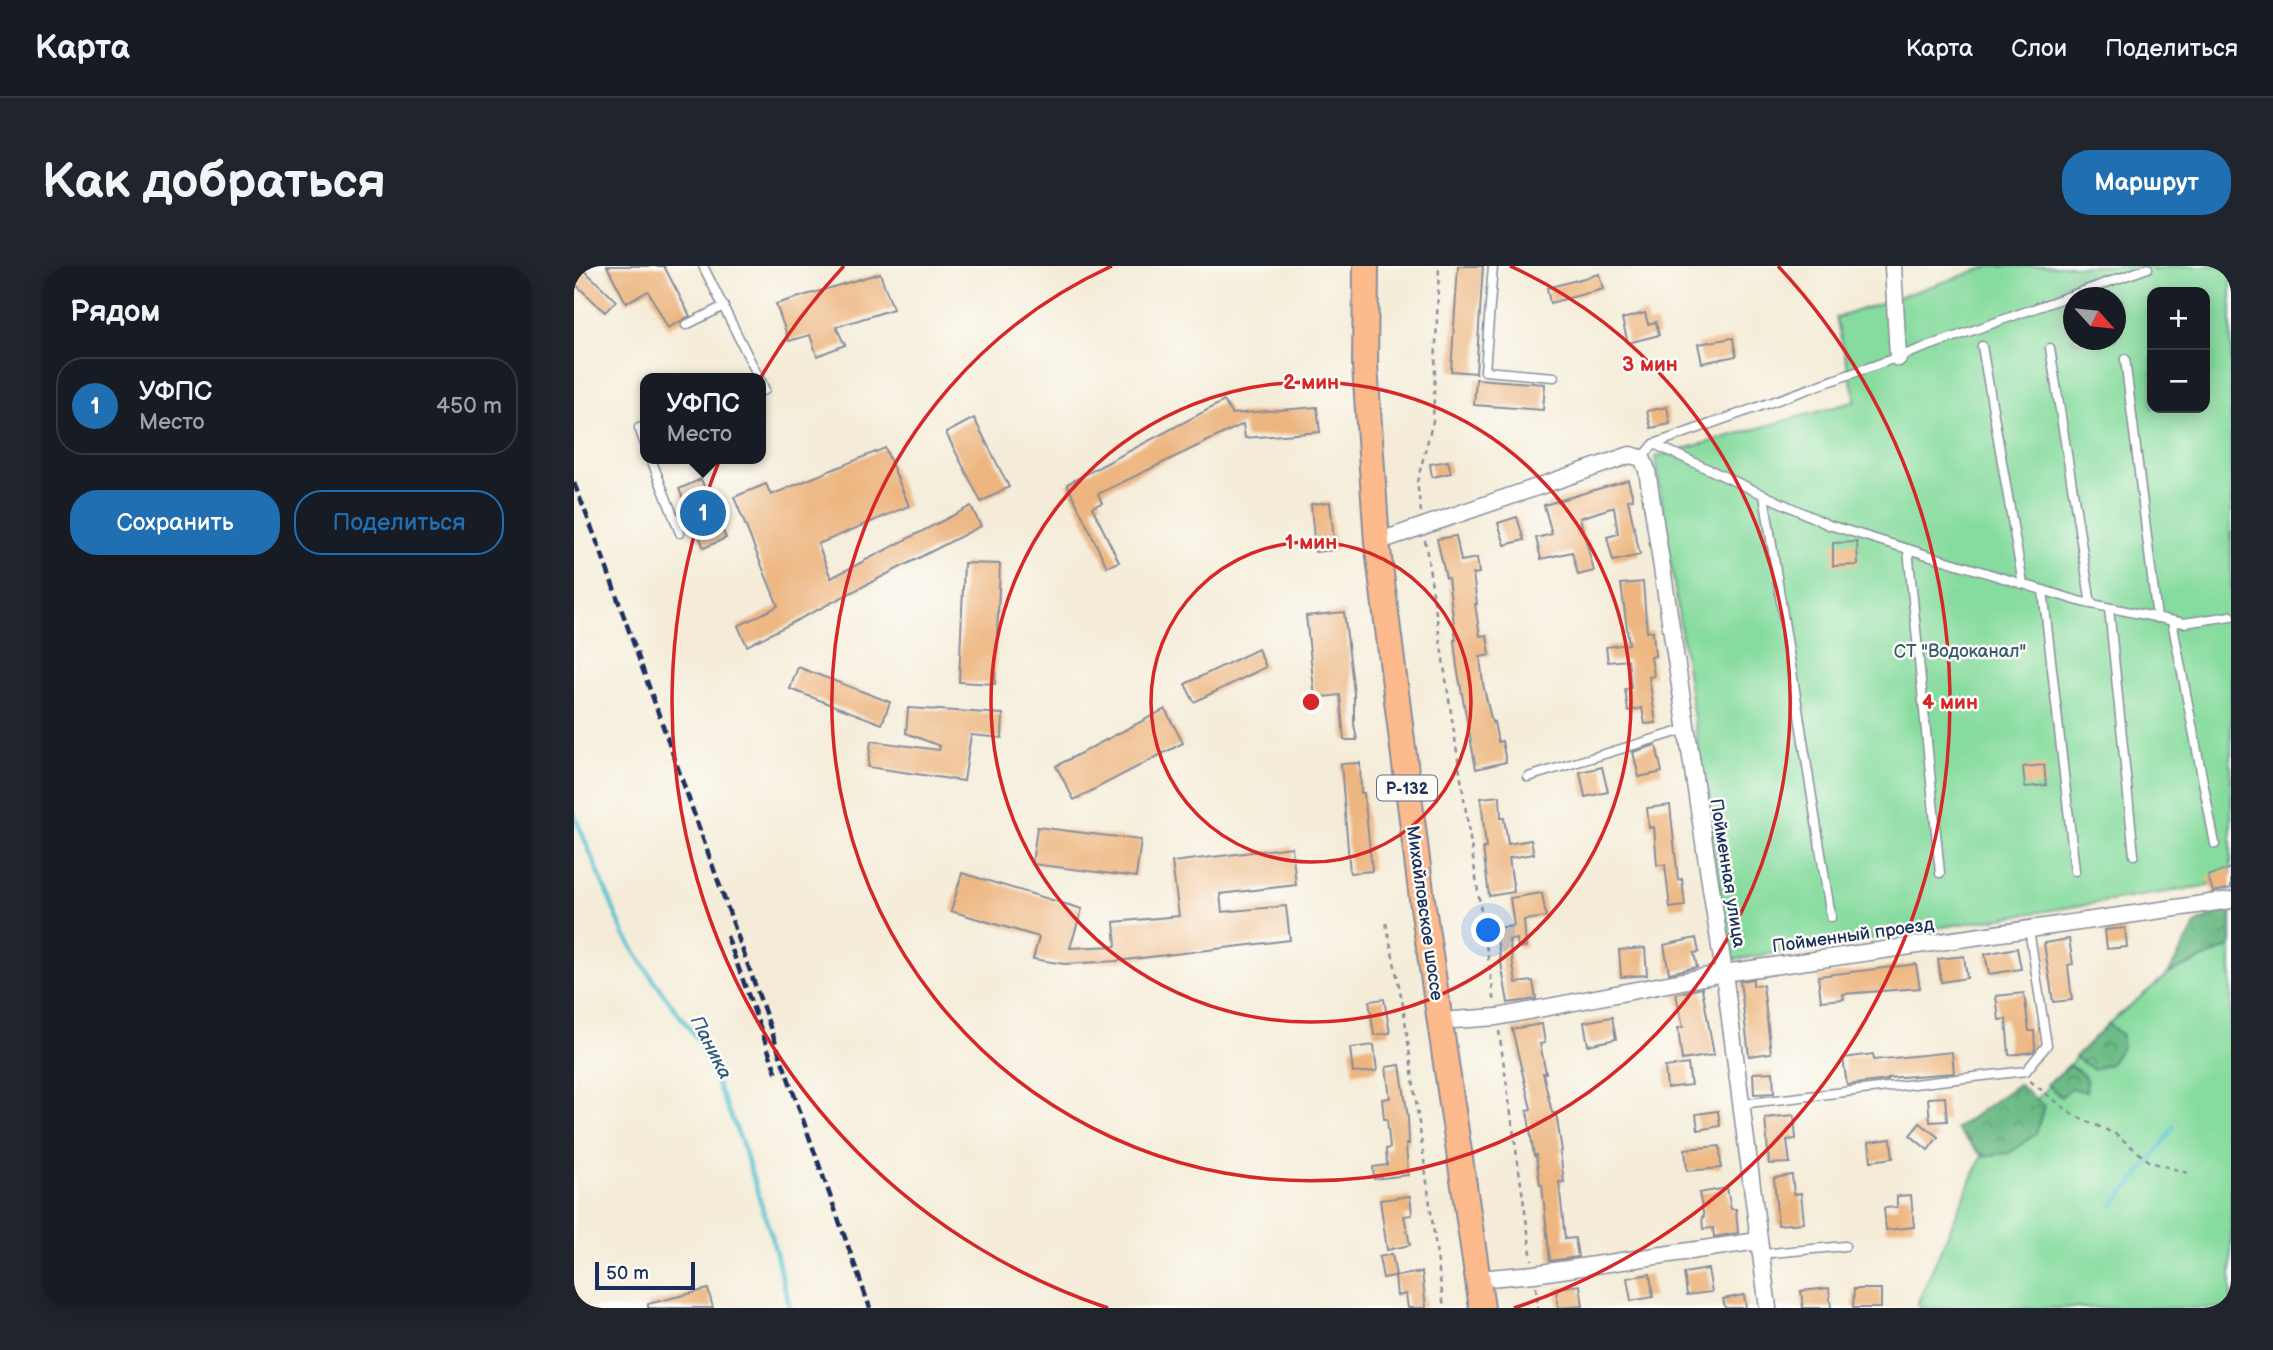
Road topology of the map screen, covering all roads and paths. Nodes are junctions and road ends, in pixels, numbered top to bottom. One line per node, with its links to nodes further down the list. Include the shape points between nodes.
1 (703, 266): 7 (lane)
2 (1366, 266): 21 (main road, Михайловское шоссе / Р-132, via 1365,366)
3 (1439, 266): 19 (path, via 1433,421 1417,481)
4 (1493, 266): 14 (lane, via 1485,371)
5 (1894, 266): 11 (street)
6 (2148, 268): 11 (lane)
7 (724, 306): 8 (lane); 13 (lane)
8 (686, 325)
9 (1982, 346): 23 (lane)
10 (2050, 348): 25 (lane)
11 (1898, 358): 15 (lane)
12 (2125, 359): 28 (lane)
13 (757, 373)
14 (1554, 377)
15 (1654, 444): 16 (lane); 18 (lane)
16 (1636, 457): 19 (street); 30 (street, Пойменная улица, via 1647,470)
17 (653, 464): 20 (lane)
18 (1764, 495): 22 (lane, via 1829,525); 37 (lane)
19 (1423, 526): 21 (street); 41 (path)
20 (680, 533)
21 (1377, 542): 42 (main road, Михайловское шоссе / Р-132)
22 (1908, 549): 23 (lane); 35 (lane)
23 (2023, 584): 24 (lane)
24 (2042, 590): 25 (lane); 34 (lane)
25 (2091, 604): 26 (lane)
26 (2109, 608): 28 (lane); 33 (lane)
27 (2231, 616): 29 (lane)
28 (2157, 618): 29 (lane)
29 (2172, 621): 32 (lane)
30 (1687, 729): 31 (lane); 40 (street, Пойменная улица)
31 (1528, 777)
32 (2216, 844)
33 (2134, 855)
34 (2075, 871)
35 (1940, 873)
36 (2231, 900): 39 (street, Пойменный проезд)
37 (1831, 917)
38 (1386, 923): 50 (path, via 1403,1004)
39 (2029, 929): 40 (street, Пойменный проезд); 43 (lane, via 2047,1045 2026,1071)
40 (1724, 973): 41 (street, Пойменный проезд); 44 (street, Пойменная улица)
41 (1497, 1017): 42 (street, Пойменный проезд); 48 (path)
42 (1440, 1021): 49 (main road, Михайловское шоссе / Р-132)
43 (2018, 1072): 44 (lane); 45 (path, via 2072,1114 2117,1135 2150,1162)
44 (1740, 1104): 47 (street, Пойменная улица)
45 (2188, 1173)
46 (1845, 1246): 47 (lane)
47 (1759, 1247): 48 (street); 53 (street, Пойменная улица)
48 (1534, 1274): 49 (street); 52 (path)
49 (1478, 1279): 51 (main road, Михайловское шоссе / Р-132)
50 (1444, 1308)
51 (1482, 1308)
52 (1538, 1308)
53 (1768, 1308)

